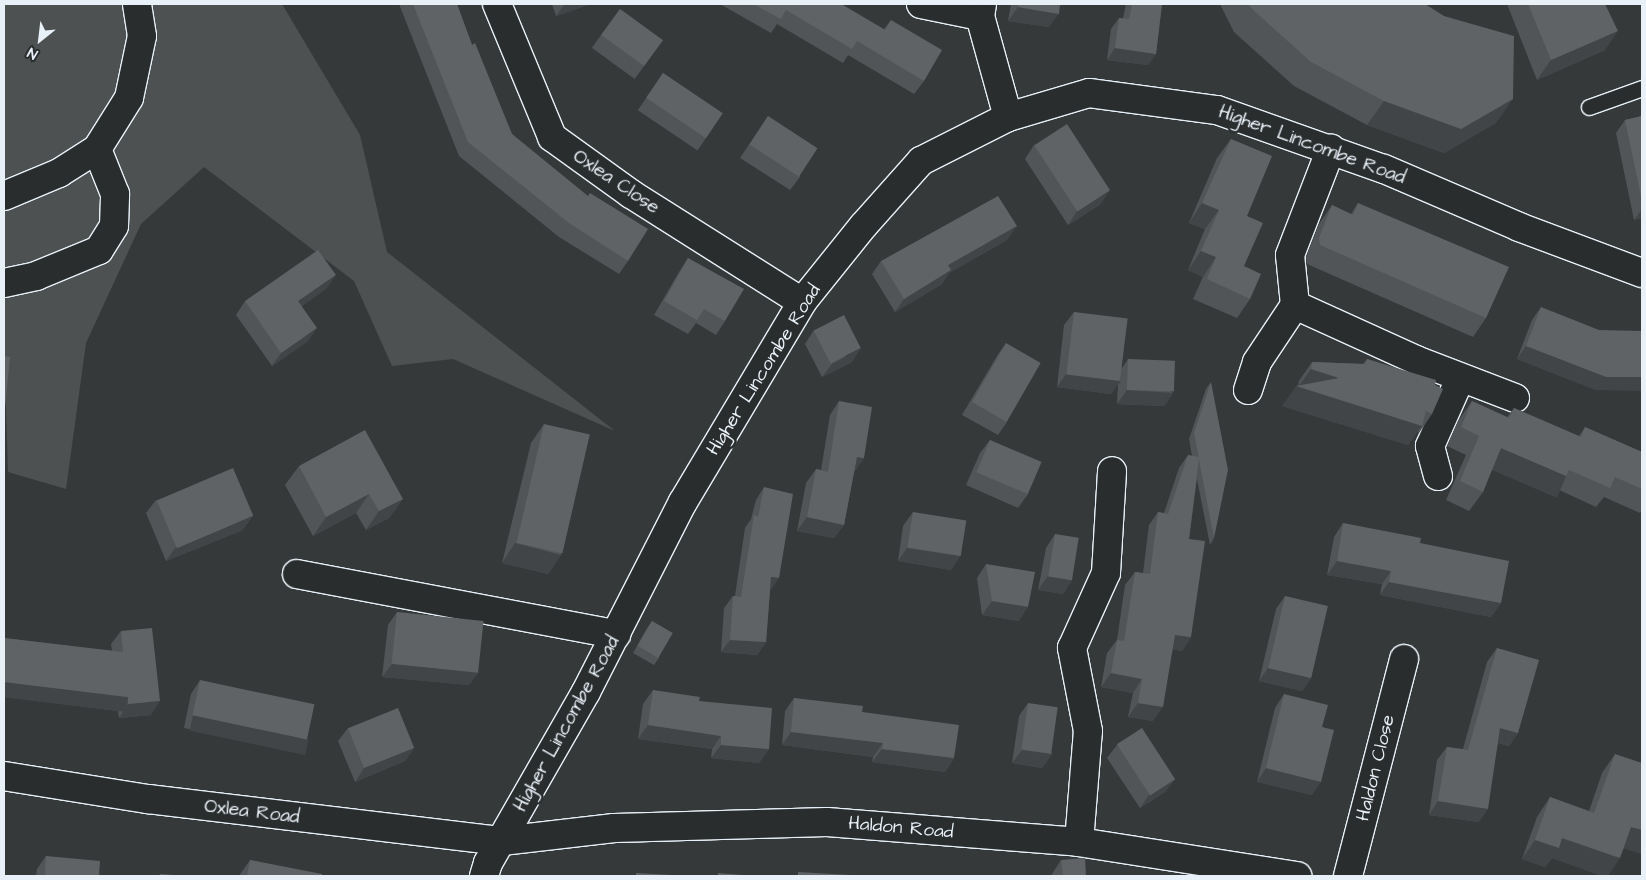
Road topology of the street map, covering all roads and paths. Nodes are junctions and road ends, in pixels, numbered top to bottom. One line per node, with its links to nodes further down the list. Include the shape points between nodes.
1 (137, 4): 8 (street, via 142,36 129,98)
2 (498, 4): 13 (street, Oxlea Close, via 552,137 631,194)
3 (921, 4): 4 (street)
4 (981, 10): 7 (street)
5 (1642, 88): 6 (lane)
6 (1590, 107)
7 (1008, 118): 9 (street, Higher Lincombe Road, via 1090,93 1217,110); 13 (street, Higher Lincombe Road, via 921,161)
8 (97, 149): 10 (street, via 59,173); 12 (street, via 115,194 114,226 99,250 36,276)
9 (1332, 149): 11 (street, Higher Lincombe Road, via 1519,227); 14 (street, via 1290,255)
10 (4, 196)
11 (1642, 273)
12 (4, 283)
13 (802, 302): 21 (street, Higher Lincombe Road, via 683,502)
14 (1296, 306): 15 (street); 16 (street, via 1257,362)
15 (1460, 378): 17 (street); 19 (street, via 1430,446)
16 (1248, 390)
17 (1515, 398)
18 (1112, 471): 25 (street, via 1106,573 1072,648 1088,731)
19 (1438, 476)
20 (297, 574): 21 (street)
21 (616, 634): 24 (street, Higher Lincombe Road)
22 (1404, 659): 28 (street, Haldon Close)
23 (4, 776): 24 (street, Oxlea Road, via 148,799)
24 (502, 841): 25 (street, Haldon Road, via 614,828 827,822); 26 (street, Higher Lincombe Road)
25 (1079, 842): 27 (street, Haldon Road)
26 (484, 876)
27 (1297, 876)
28 (1348, 876)

